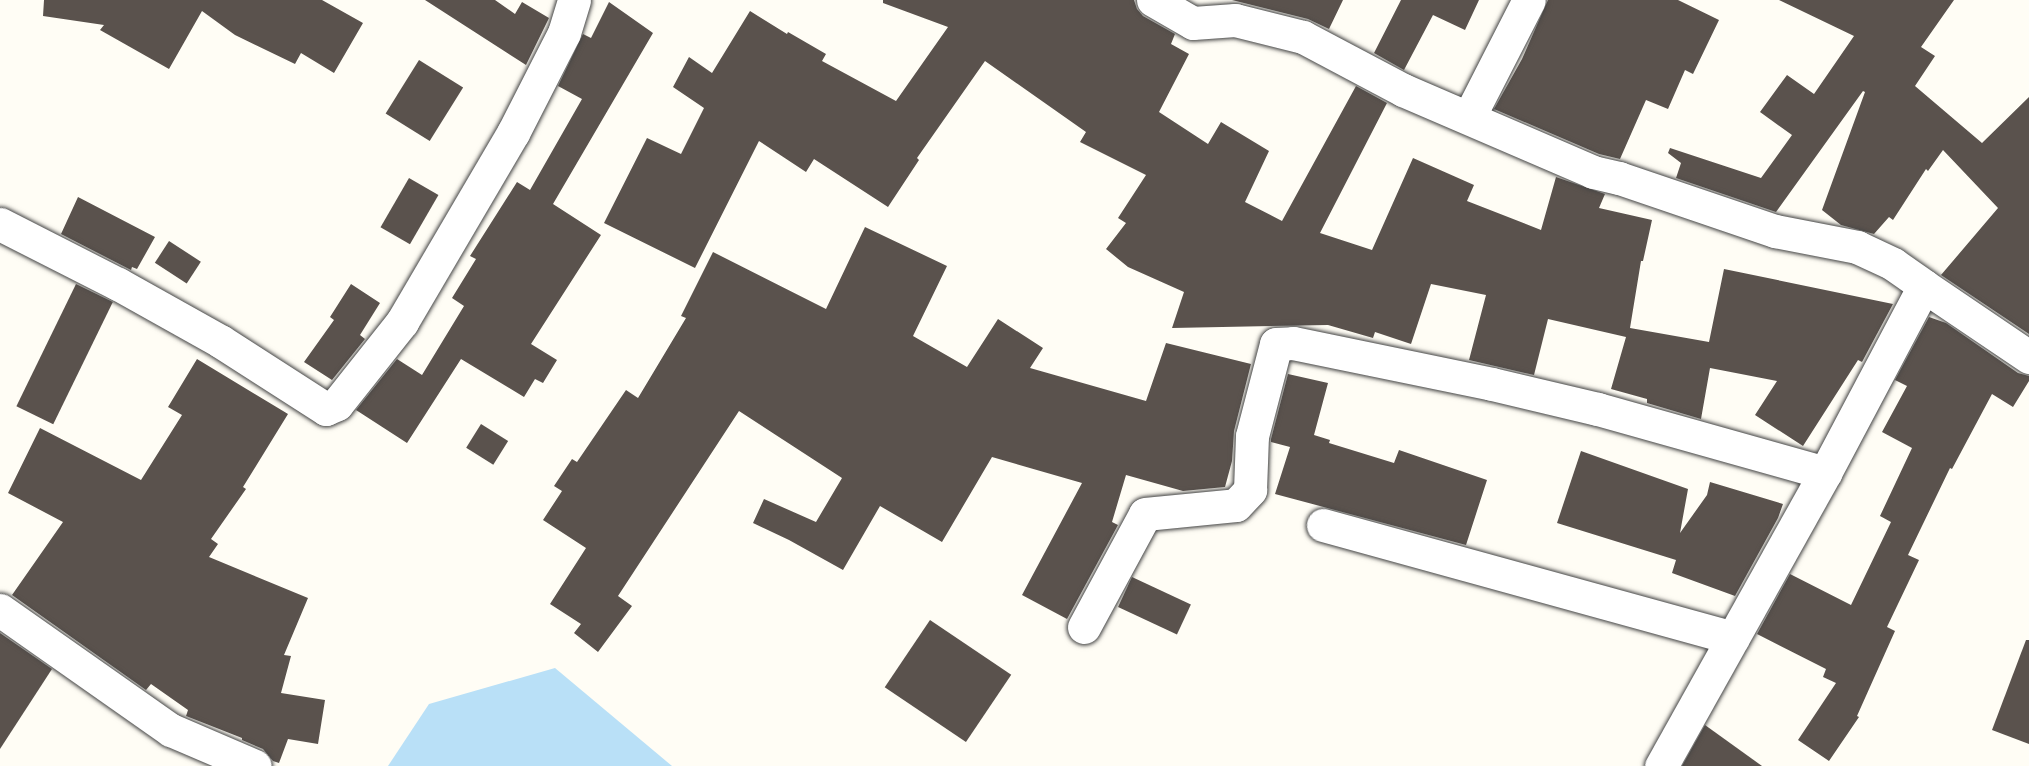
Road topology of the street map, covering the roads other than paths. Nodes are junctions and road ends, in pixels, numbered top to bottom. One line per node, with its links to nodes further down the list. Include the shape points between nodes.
1 (574, 0): 5 (street, via 564,33 513,133 402,322 337,404 326,408 118,284)
2 (1153, 0): 4 (street, via 1192,22 1236,20 1304,37 1403,90)
3 (1529, 0): 4 (street)
4 (1469, 117): 6 (street, via 1593,172 1775,231 1857,247 1893,264)
5 (0, 224)
6 (1924, 286): 7 (street); 8 (street)
7 (2029, 357)
8 (1825, 473): 11 (street, via 1503,386 1293,343 1276,344 1252,436 1250,490 1236,505 1145,514); 12 (street)
9 (1323, 525): 12 (street)
10 (0, 610): 13 (street, via 171,730)
11 (1084, 627)
12 (1733, 638): 14 (street)
13 (255, 766)
14 (1661, 766)

